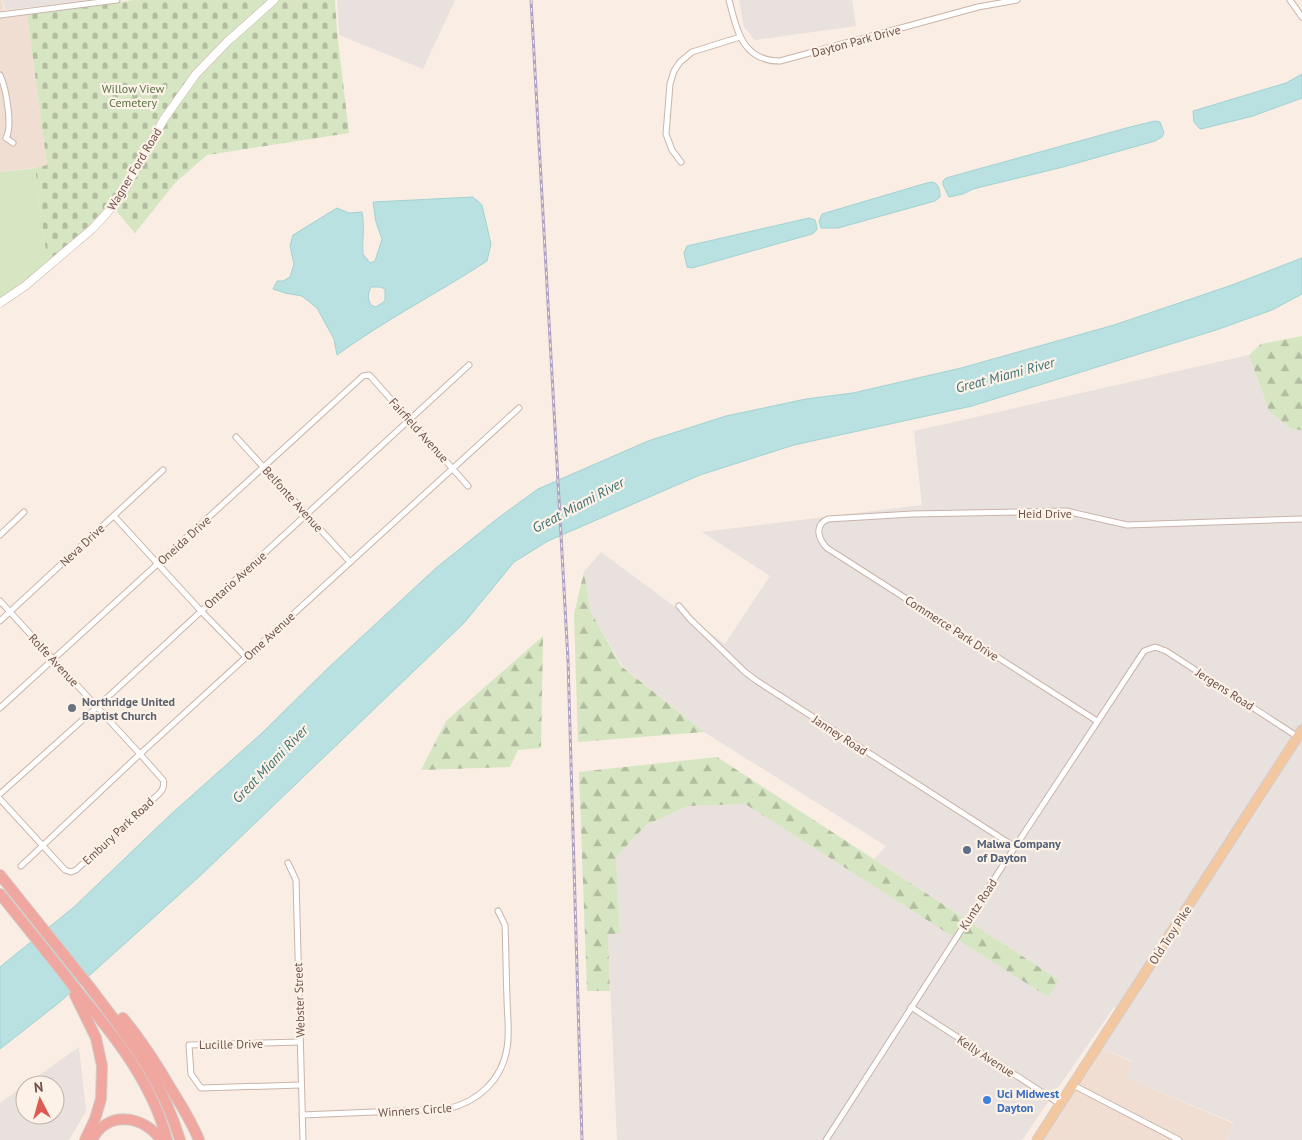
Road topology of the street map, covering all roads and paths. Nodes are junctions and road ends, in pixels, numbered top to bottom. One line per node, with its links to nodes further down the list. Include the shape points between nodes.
1 (117, 0): 6 (street)
2 (274, 0): 14 (main road, Wagner Ford Road, via 196,74 164,119 122,194 106,214 25,286)
3 (729, 0): 8 (street, Dayton Park Drive)
4 (1017, 0): 8 (street, Dayton Park Drive, via 978,7 786,60 760,57)
5 (1290, 0): 7 (street)
6 (0, 15)
7 (1302, 17)
8 (740, 37): 13 (street, via 692,52 674,71 666,134)
9 (0, 75): 10 (street, via 9,129)
10 (6, 138): 11 (street); 12 (street)
11 (0, 142)
12 (13, 143)
13 (681, 162)
14 (0, 303)
15 (469, 365): 18 (street, Ontario Avenue)
16 (369, 375): 18 (street, Fairfield Avenue); 20 (street, Oneida Drive, via 360,378)
17 (519, 408): 21 (street, Ome Avenue)
18 (409, 421): 21 (street, Fairfield Avenue); 25 (street, Ontario Avenue)
19 (236, 437): 20 (street, Belfonte Avenue)
20 (264, 467): 25 (street, Belfonte Avenue); 31 (street, Oneida Drive)
21 (452, 468): 23 (street, Fairfield Avenue); 30 (street, Ome Avenue)
22 (163, 470): 26 (street, Neva Drive)
23 (468, 486)
24 (24, 512): 29 (street)
25 (307, 514): 30 (street, Belfonte Avenue); 34 (street, Ontario Avenue)
26 (114, 516): 31 (street); 35 (street, Neva Drive)
27 (1302, 518): 28 (street, Heid Drive, via 1127,525 1066,511 828,519)
28 (819, 526): 42 (street, Commerce Park Drive, via 821,540 827,548)
29 (0, 535)
30 (350, 562): 38 (street, Ome Avenue)
31 (159, 563): 34 (street); 39 (street, Oneida Drive)
32 (0, 601): 35 (street, Rolfe Avenue)
33 (679, 606): 49 (street, Janney Road, via 757,681)
34 (200, 611): 38 (street); 40 (street, Ontario Avenue)
35 (10, 612): 36 (street, Neva Drive); 39 (street, Rolfe Avenue)
36 (0, 621)
37 (1151, 647): 42 (street, Kuntz Road, via 1144,651); 43 (street, Jergens Road, via 1166,651)
38 (246, 658): 44 (street, Ome Avenue)
39 (54, 660): 40 (street, Rolfe Avenue); 41 (street, Oneida Drive)
40 (97, 707): 44 (street, Rolfe Avenue); 46 (street, Ontario Avenue)
41 (0, 708)
42 (1097, 721): 49 (street, Kuntz Road)
43 (1300, 733): 60 (main road, Old Troy Pike)
44 (140, 754): 45 (street, Rolfe Avenue, via 163,780); 48 (street, Ome Avenue)
45 (163, 788): 48 (street, Embury Park Road, via 76,870 65,870)
46 (0, 794)
47 (0, 799): 48 (street)
48 (43, 845): 51 (street, Ome Avenue)
49 (1015, 847): 56 (street, Kuntz Road)
50 (288, 862): 58 (street, Webster Street, via 296,880)
51 (21, 866)
52 (0, 875): 55 (highway, via 80,976)
53 (0, 894): 57 (highway, via 64,974)
54 (498, 911): 62 (street, Winners Circle, via 505,925 508,1038 501,1068 486,1089 463,1105 447,1109)
55 (104, 1001): 67 (highway, via 151,1071); 68 (highway, via 132,1030 149,1054)
56 (911, 1008): 61 (street, Kelly Avenue); 70 (street, Kuntz Road)
57 (90, 1014): 63 (highway, via 100,1052 103,1083 95,1119); 66 (highway, via 127,1056 148,1090)
58 (300, 1042): 59 (street, Webster Street); 59 (street, Lucille Drive, via 189,1045 191,1074 201,1088)
59 (301, 1085): 62 (street, Webster Street)
60 (1073, 1085): 61 (main road, Old Troy Pike); 72 (street)
61 (1060, 1104): 71 (main road, Old Troy Pike)
62 (302, 1115): 69 (street, Webster Street)
63 (85, 1140)
64 (92, 1140): 65 (highway, via 103,1126 124,1119 144,1123)
65 (161, 1140)
66 (167, 1140)
67 (180, 1140)
68 (199, 1140)
69 (303, 1140)
70 (826, 1140)
71 (1037, 1140)
72 (1179, 1140)

